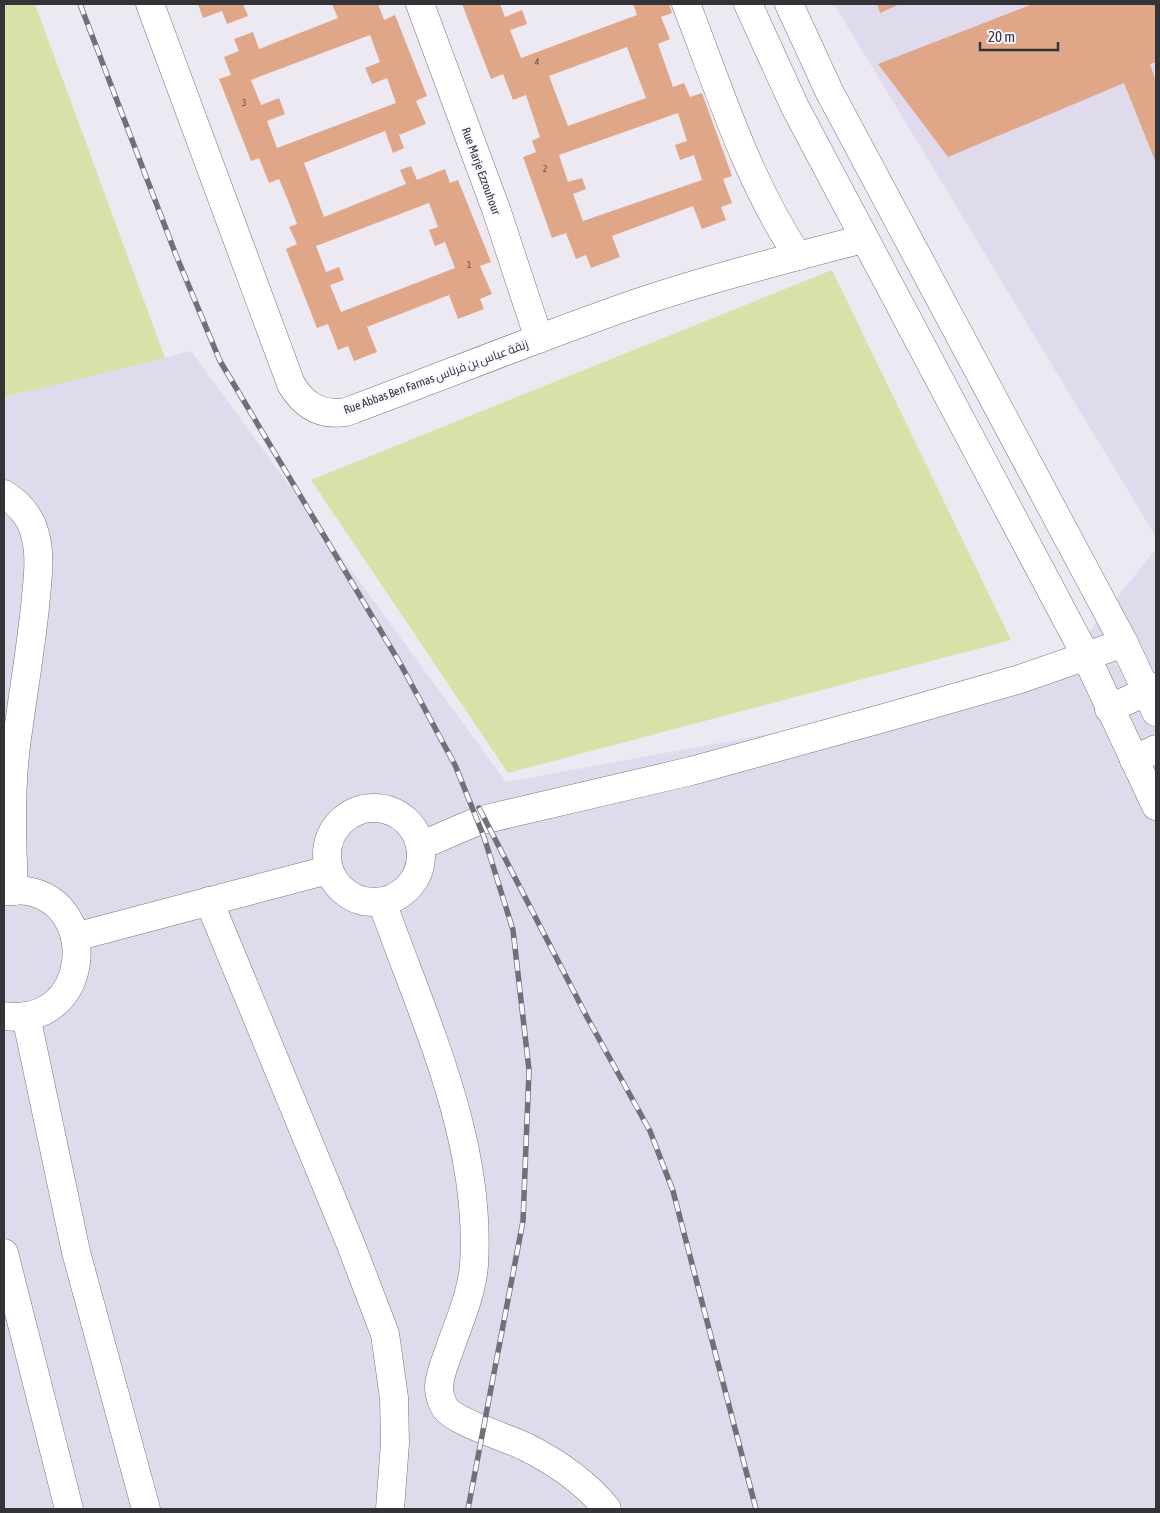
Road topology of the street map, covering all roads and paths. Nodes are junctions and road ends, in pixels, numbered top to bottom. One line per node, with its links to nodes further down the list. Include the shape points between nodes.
1 (150, 4): 8 (street, Rue Abbas Ben Farnas زنقة عباس بن فرناس, via 276,347 291,384 307,404 326,413 346,412)
2 (420, 4): 8 (street, Rue Marje Ezzouhour)
3 (686, 4): 7 (street, via 752,170)
4 (748, 4): 6 (street, via 795,107)
5 (789, 4): 10 (street, via 829,91)
6 (863, 239): 7 (street, Rue Abbas Ben Farnas زنقة عباس بن فرناس); 11 (street)
7 (798, 256): 8 (street, Rue Abbas Ben Farnas زنقة عباس بن فرناس, via 680,290)
8 (539, 339)
9 (4, 494): 18 (street, via 29,518 38,554 29,661 14,773)
10 (1124, 643): 11 (street); 12 (street)
11 (1086, 656): 13 (street); 16 (street, via 1020,679 691,771 478,821)
12 (1153, 697): 13 (street)
13 (1109, 710): 14 (street)
14 (1145, 755): 15 (street)
15 (1156, 806)
16 (420, 846): 17 (street, via 416,833 406,820 381,808 364,809 348,816 330,837 326,853); 20 (street, via 420,871 412,885 399,896)
17 (328, 870): 19 (street); 20 (street, via 344,892 363,902)
18 (9, 891): 21 (street, via 28,891 48,900 62,911)
19 (210, 902): 21 (street); 26 (street, via 385,1334 394,1398 395,1444)
20 (382, 902): 27 (street, via 444,1070 459,1124 470,1193 474,1267 444,1365 439,1388 442,1401 446,1409 465,1422 561,1466 593,1492)
21 (75, 937): 22 (street, via 78,952 75,974 64,994 37,1014)
22 (15, 1016): 25 (street)
23 (4, 1253): 24 (street)
24 (69, 1509)
25 (146, 1509)
26 (390, 1509)
27 (607, 1509)

